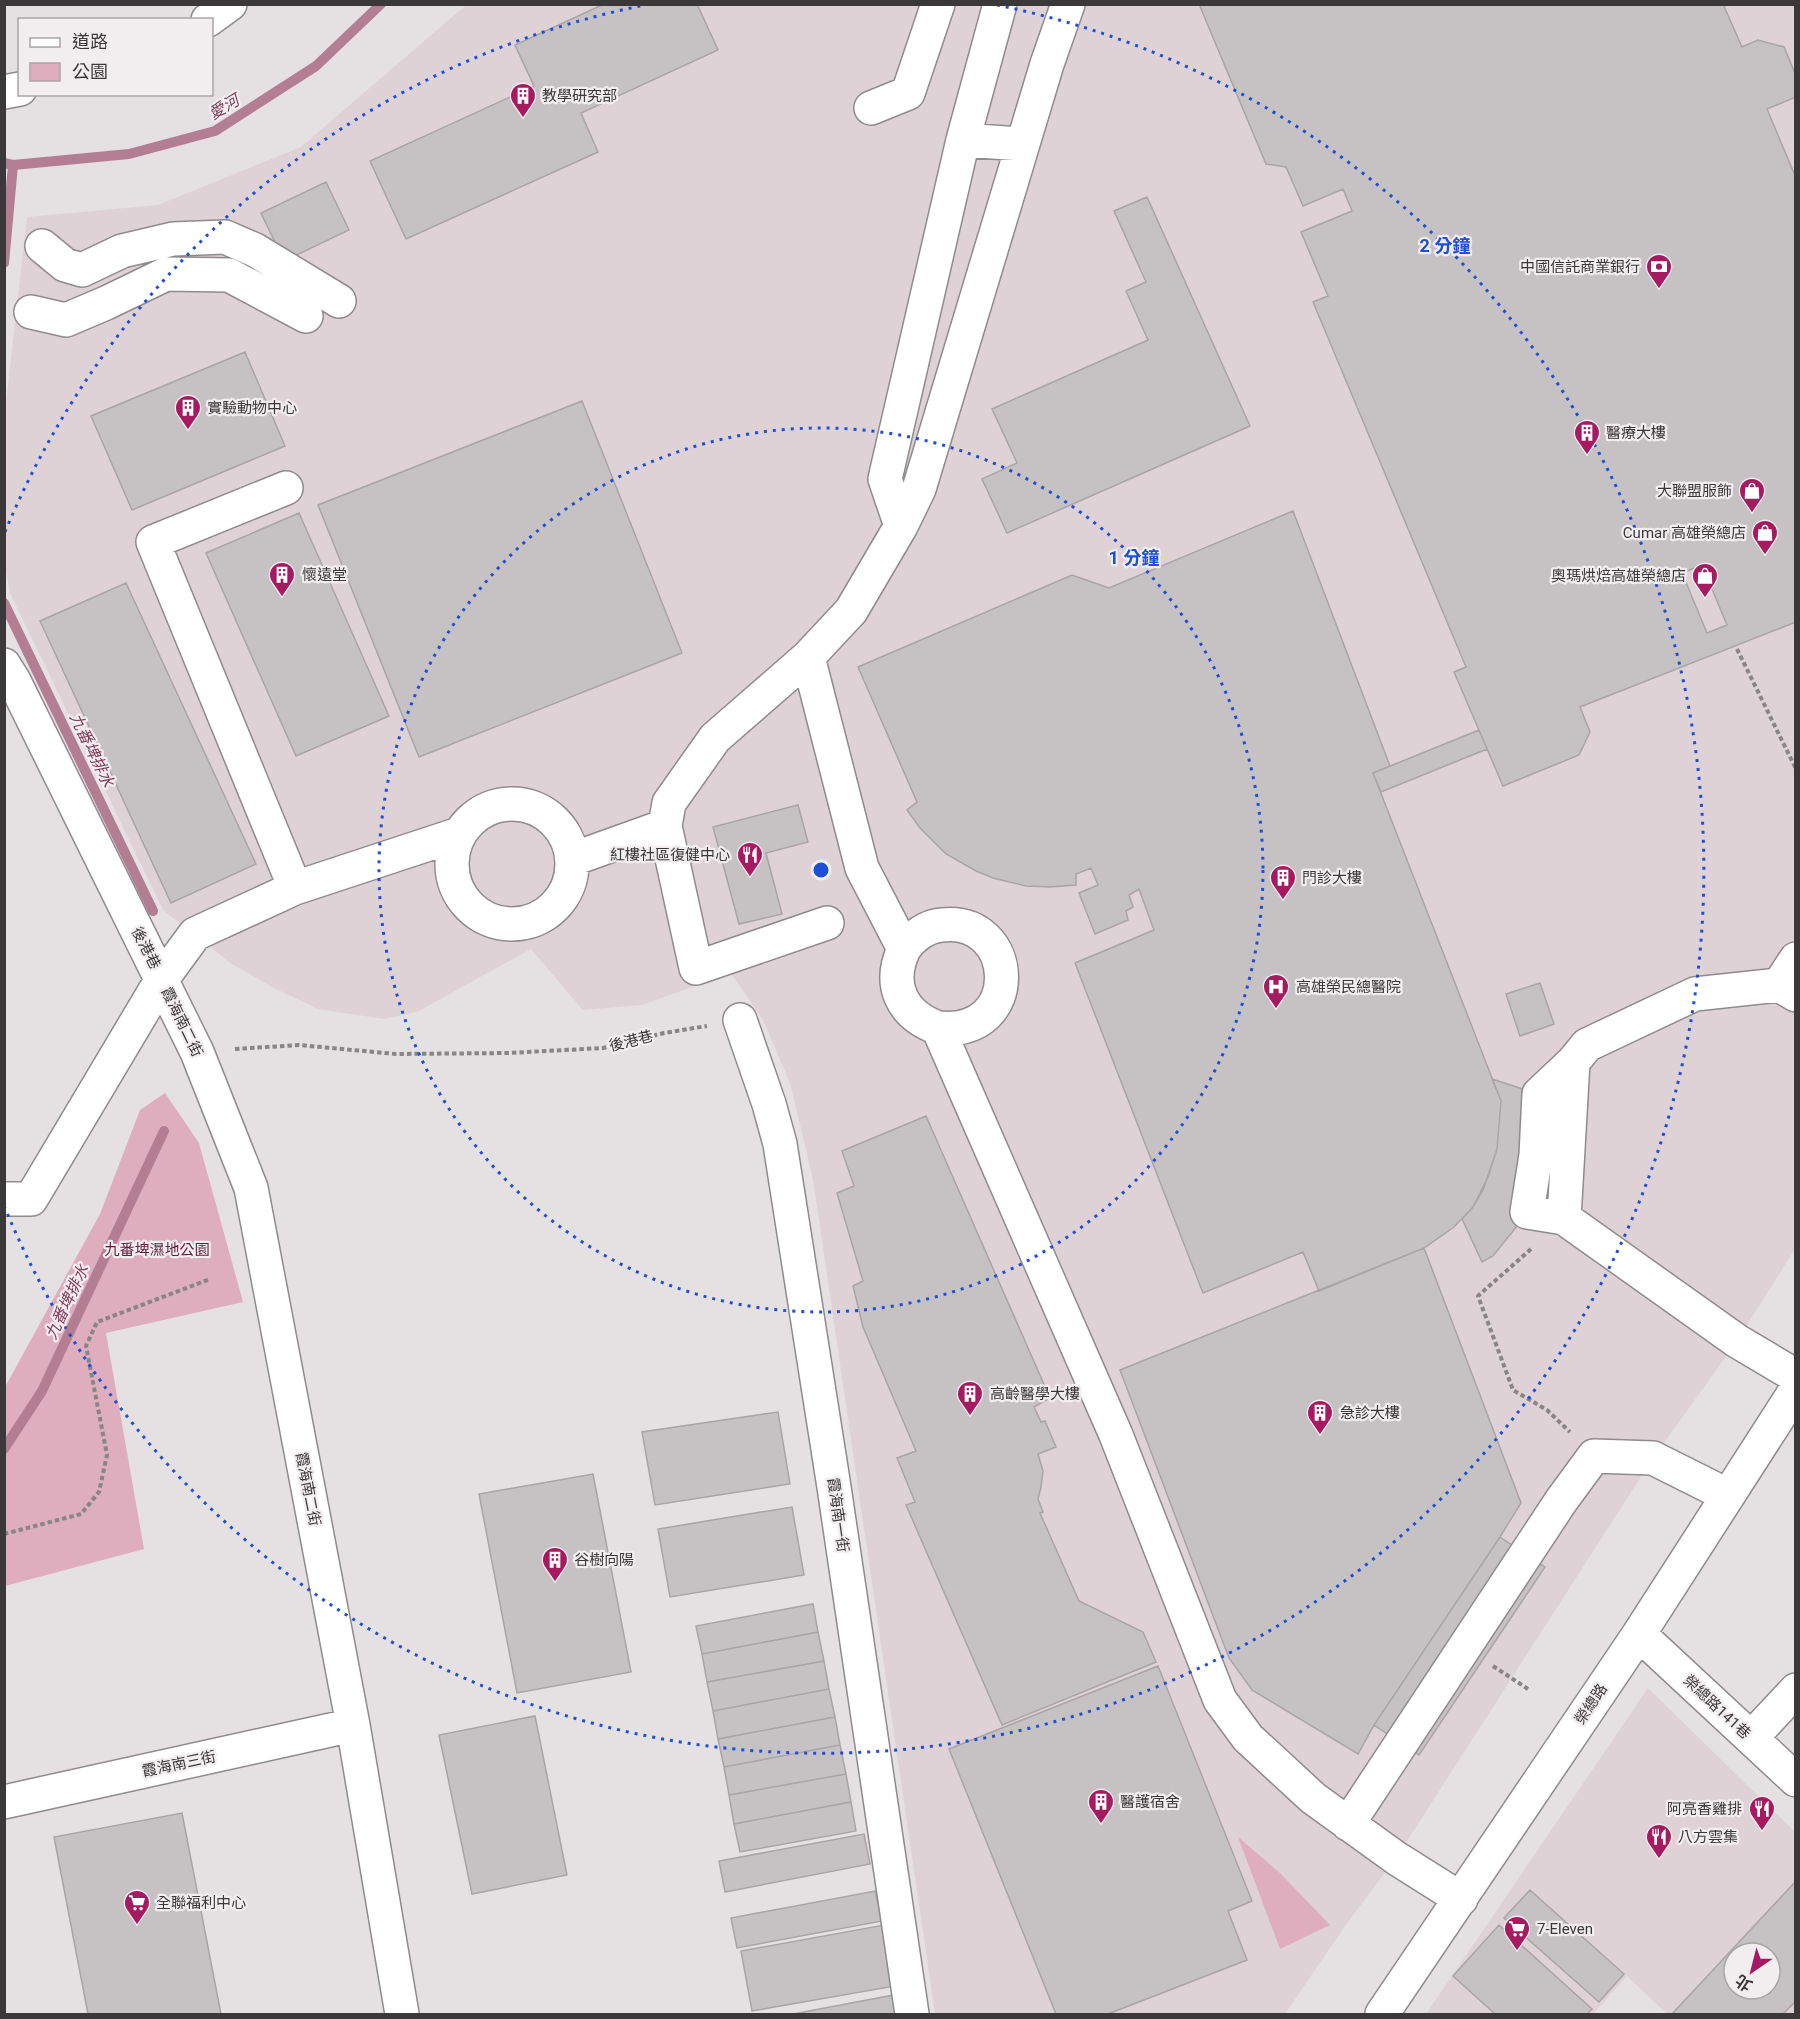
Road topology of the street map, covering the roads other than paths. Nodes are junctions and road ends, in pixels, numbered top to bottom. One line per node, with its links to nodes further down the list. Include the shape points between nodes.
1 (230, 4): 5 (street)
2 (938, 4): 6 (street, via 908,93)
3 (1000, 4): 7 (street)
4 (1068, 4): 8 (street)
5 (211, 18)
6 (871, 108)
7 (963, 140): 8 (street); 14 (street, via 885,478)
8 (1023, 144): 14 (street, via 920,489)
9 (42, 246): 10 (street, via 65,265 82,270 122,251 174,238 225,237 255,250)
10 (339, 301)
11 (31, 312): 12 (street, via 66,320 166,274 229,275)
12 (306, 316)
13 (286, 488): 20 (street, via 153,542)
14 (901, 526): 15 (street, via 851,610)
15 (808, 657): 17 (street, via 715,738 669,803); 22 (street, via 862,868)
16 (4, 665): 24 (street, 後港巷)
17 (665, 826): 19 (street); 21 (street, via 696,968)
18 (459, 834): 19 (street, via 471,819 488,808 526,805 544,812 558,824 568,840); 19 (street, via 452,853 452,874 459,893 472,909 490,920 510,925 530,922 549,913 563,898 571,880); 20 (street)
19 (573, 860)
20 (295, 888): 24 (street, via 195,934)
21 (827, 923)
22 (904, 949): 26 (street, via 897,968 899,994 911,1013); 26 (street, via 926,930 951,924 969,927 996,951 1002,984 988,1014 966,1027)
23 (1790, 979): 28 (street, via 1695,994 1587,1045 1573,1062 1564,1218 1737,1341)
24 (162, 980): 27 (street, 後港巷, via 31,1199); 33 (street, 霞海南二街, via 197,1052 251,1188)
25 (740, 1020): 40 (street, 霞海南一街, via 780,1144)
26 (938, 1029): 37 (street, via 1116,1435 1220,1700 1248,1738 1313,1798)
27 (4, 1200)
28 (1796, 1376)
29 (1796, 1390): 30 (street, 榮總路)
30 (1728, 1495): 31 (street, 榮總路); 37 (street, via 1653,1458 1594,1456)
31 (1639, 1634): 34 (street, 榮總路141巷); 38 (street, 榮總路)
32 (1796, 1690): 34 (street)
33 (353, 1725): 36 (street, 霞海南三街); 39 (street, 霞海南二街)
34 (1751, 1738): 35 (street, 榮總路141巷)
35 (1796, 1780)
36 (4, 1802)
37 (1348, 1824): 38 (street)
38 (1461, 1899): 41 (street, 榮總路)
39 (402, 2014)
40 (912, 2014)
41 (1382, 2014)

